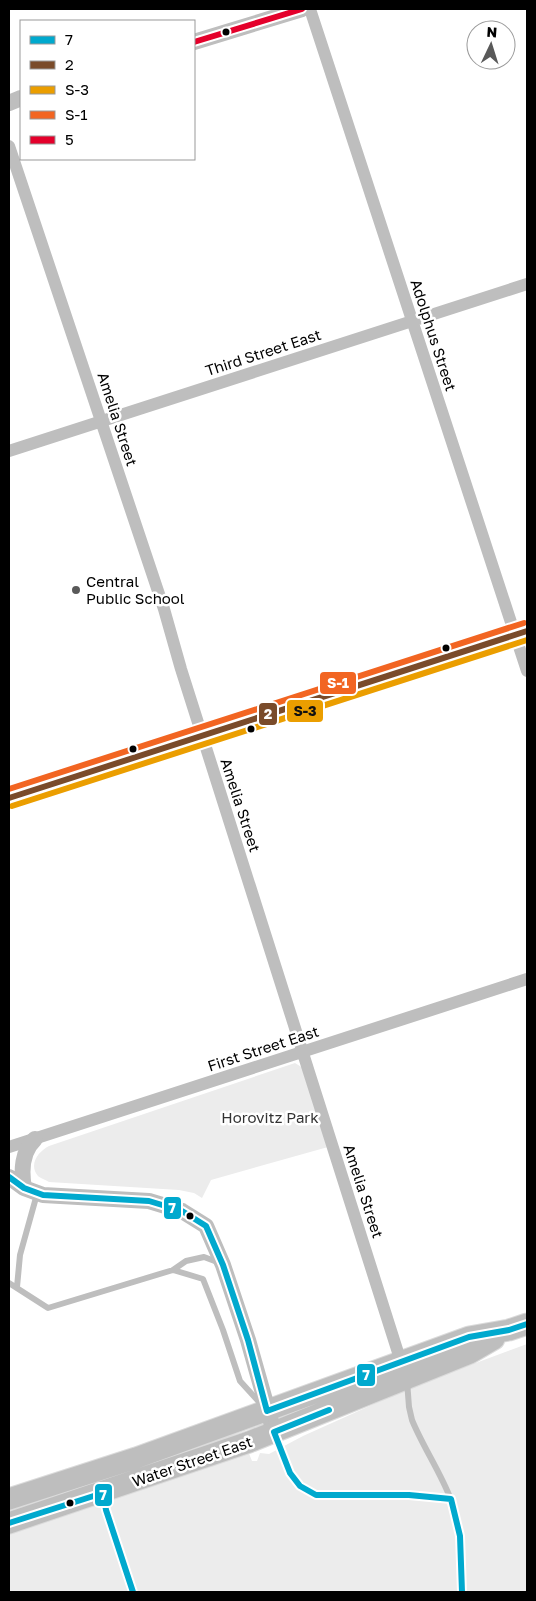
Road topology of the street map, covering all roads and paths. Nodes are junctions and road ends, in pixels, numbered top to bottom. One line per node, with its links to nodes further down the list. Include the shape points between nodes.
1 (302, 9): 3 (street)
2 (310, 9): 6 (street, Adolphus Street)
3 (195, 42)
4 (9, 146): 7 (street, Amelia Street)
5 (527, 284): 6 (street, Third Street East)
6 (412, 321): 7 (street, Third Street East); 9 (street, Adolphus Street)
7 (102, 422): 8 (street, Third Street East); 11 (street, Amelia Street)
8 (9, 451)
9 (522, 633): 10 (street, Adolphus Street); 11 (main road)
10 (527, 671)
11 (202, 736): 12 (main road); 14 (street, Amelia Street)
12 (9, 798)
13 (527, 979): 14 (street, First Street East)
14 (302, 1052): 15 (street, First Street East); 24 (street, Amelia Street)
15 (35, 1138): 16 (street, First Street East); 18 (street, via 28,1145 22,1175)
16 (9, 1147)
17 (9, 1177): 18 (street)
18 (31, 1190): 19 (street, via 43,1195 149,1201 182,1211 206,1226); 22 (lane)
19 (223, 1265): 20 (lane, via 204,1257 186,1261); 25 (street)
20 (173, 1270): 22 (lane, via 48,1308); 25 (lane, via 202,1279 240,1381)
21 (9, 1283): 22 (lane)
22 (17, 1287)
23 (518, 1327): 24 (main road, Water Street East, via 469,1338)
24 (404, 1370): 25 (main road, Water Street East); 26 (main road, Water Street East); 29 (lane, via 412,1420)
25 (265, 1401): 26 (street); 28 (main road, Water Street East, via 136,1458)
26 (274, 1432): 27 (main road, Water Street East); 29 (lane, via 290,1473 300,1486 316,1494)
27 (103, 1492): 30 (main road, Water Street East); 31 (lane)
28 (9, 1499)
29 (451, 1499): 32 (lane, via 460,1536)
30 (9, 1523)
31 (133, 1592)
32 (462, 1592)

